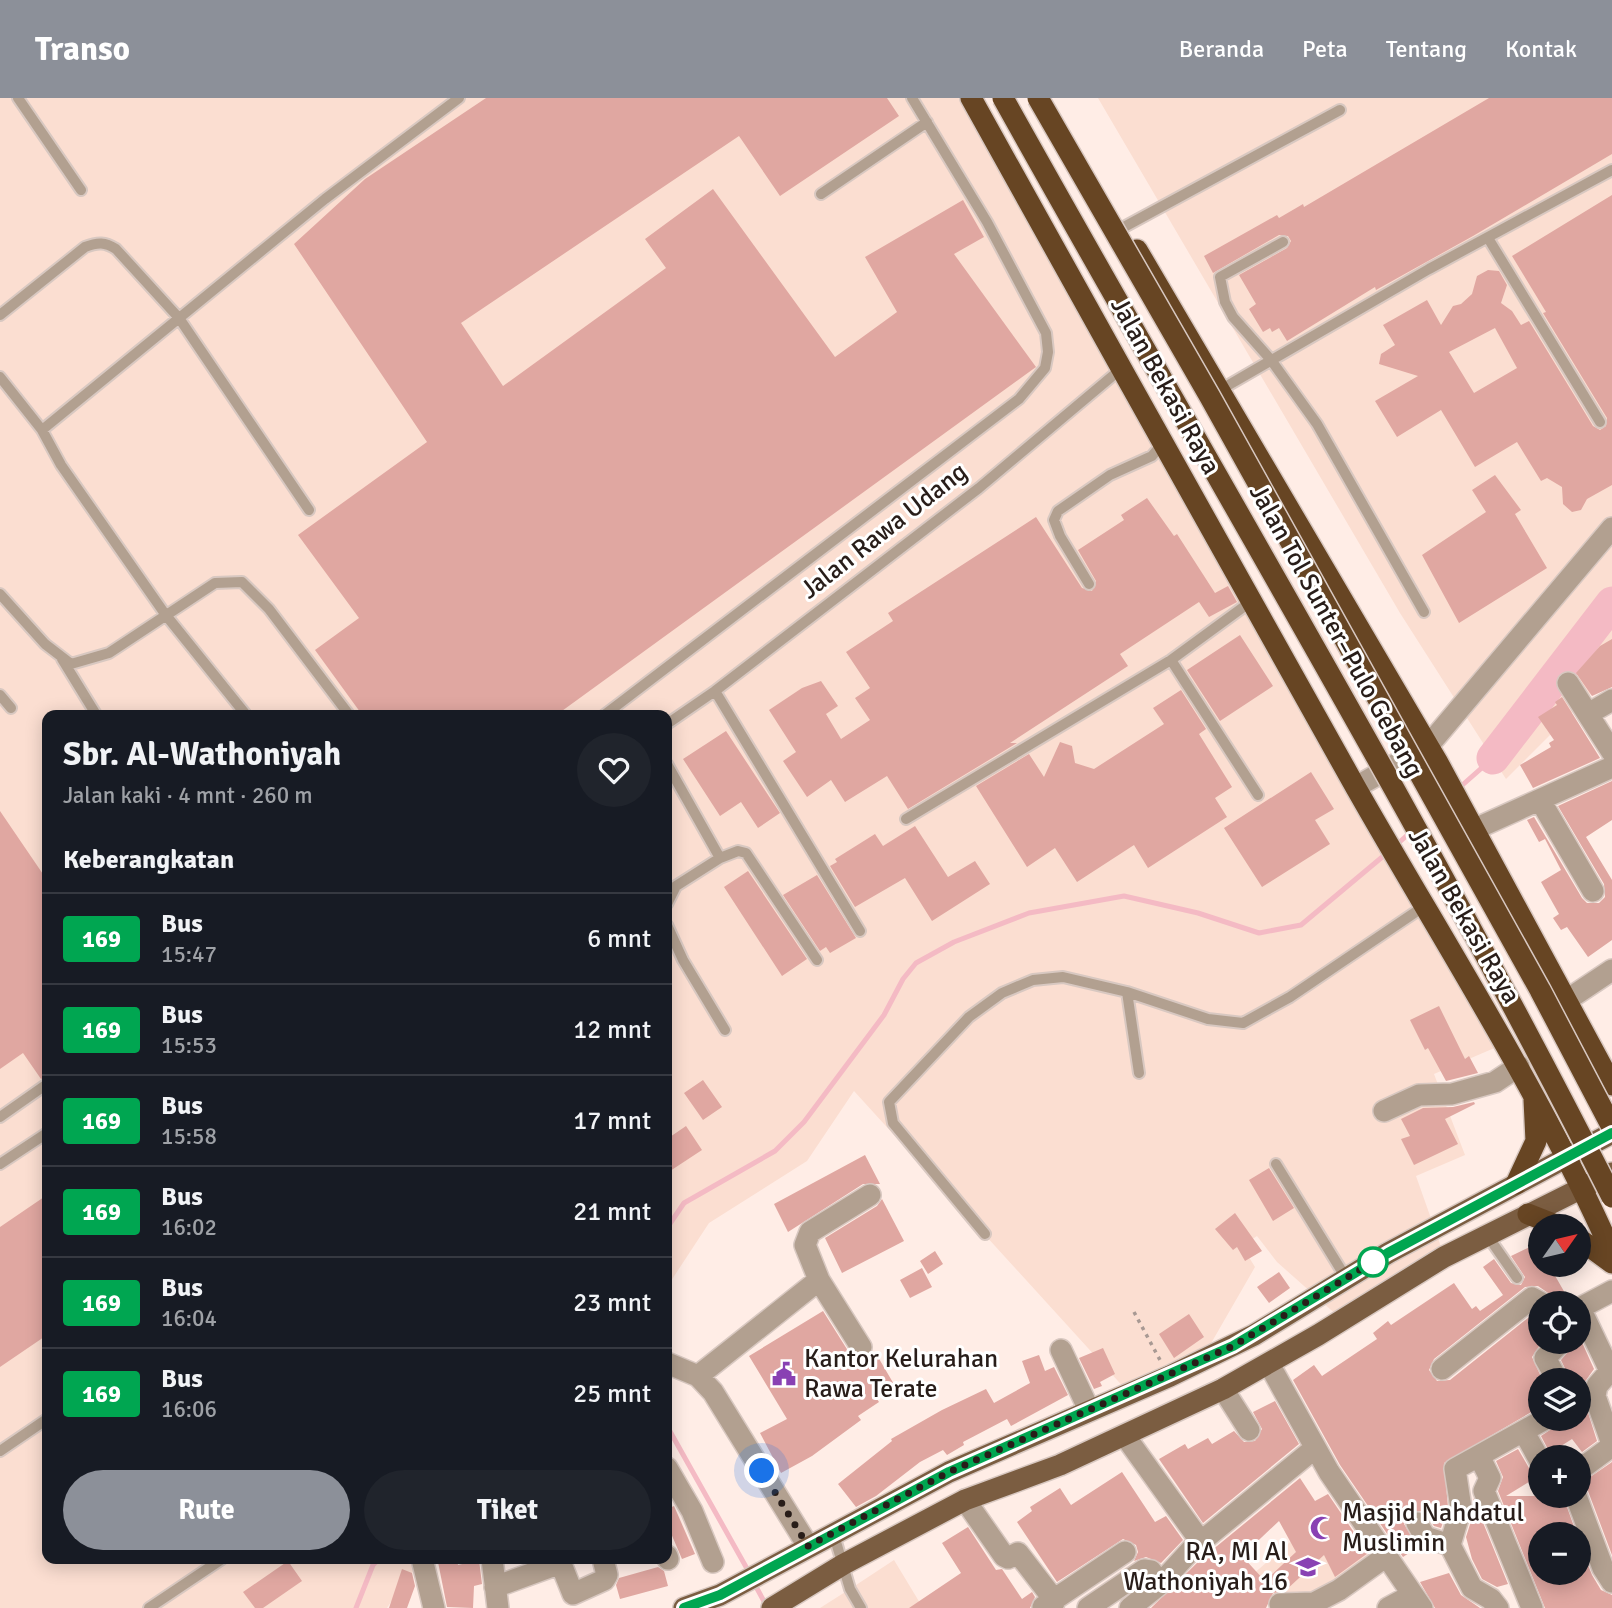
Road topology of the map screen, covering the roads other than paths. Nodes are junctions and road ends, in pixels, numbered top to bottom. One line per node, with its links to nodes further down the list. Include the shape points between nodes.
1 (18, 98): 11 (lane)
2 (459, 98): 17 (lane)
3 (912, 98): 9 (lane)
4 (971, 98): 19 (highway, Jalan Bekasi Raya)
5 (1003, 98): 83 (highway, Jalan Tol Sunter–Pulo Gebang, bridge, via 1491,967)
6 (1038, 98): 73 (highway, Jalan Tol Sunter–Pulo Gebang, bridge, via 1210,397)
7 (1048, 98): 13 (highway, Jalan Bekasi Raya)
8 (1340, 110): 13 (lane)
9 (927, 122): 12 (lane); 42 (lane, via 1046,333 1045,368 1018,399 949,454)
10 (1612, 170): 14 (lane)
11 (81, 190)
12 (821, 194)
13 (1124, 227): 21 (highway, Jalan Bekasi Raya)
14 (1488, 238): 18 (lane); 22 (lane)
15 (1283, 242): 18 (lane, via 1220,277 1233,317)
16 (0, 315): 17 (lane, via 96,242 116,249)
17 (179, 318): 23 (lane); 25 (lane)
18 (1271, 360): 21 (lane); 30 (lane, via 1317,424)
19 (1122, 368): 24 (highway, Jalan Bekasi Raya); 35 (lane, Jalan Rawa Udang, via 979,488)
20 (0, 377): 23 (lane)
21 (1220, 390): 46 (highway, Jalan Bekasi Raya)
22 (1600, 422)
23 (42, 430): 31 (lane, via 61,465)
24 (1163, 443): 27 (lane, via 1152,456 1110,475 1058,511 1055,520 1060,536); 29 (highway, Jalan Bekasi Raya)
25 (309, 510)
26 (1612, 528): 46 (street)
27 (1089, 584)
28 (0, 594): 32 (lane)
29 (1254, 600): 33 (lane); 50 (highway, Jalan Bekasi Raya)
30 (1424, 612)
31 (165, 614): 32 (lane, via 109,653 71,664); 40 (lane); 41 (lane, via 215,583 242,582 269,608)
32 (61, 658): 39 (lane)
33 (1171, 660): 49 (lane); 52 (lane)
34 (1568, 683): 43 (street)
35 (715, 691): 44 (lane, Jalan Rawa Udang); 58 (lane)
36 (0, 695): 38 (lane)
37 (1612, 700): 43 (street)
38 (10, 708)
39 (93, 710)
40 (242, 710)
41 (346, 710)
42 (611, 710)
43 (1588, 714): 45 (street)
44 (672, 721)
45 (1612, 752)
46 (1433, 754): 50 (street); 53 (highway, Jalan Bekasi Raya)
47 (1612, 766): 51 (street)
48 (672, 773): 54 (lane)
49 (1258, 795)
50 (1361, 795): 57 (highway, Jalan Bekasi Raya)
51 (1540, 800): 53 (street); 55 (street)
52 (906, 818)
53 (1472, 824): 60 (highway, Jalan Bekasi Raya)
54 (720, 858): 56 (lane, via 676,886); 61 (lane, via 746,853)
55 (1593, 891)
56 (672, 894)
57 (1426, 905): 63 (lane, via 1290,997 1243,1023 1182,1012); 66 (highway, Jalan Bekasi Raya)
58 (860, 931)
59 (672, 936): 65 (lane)
60 (1543, 957): 64 (highway, Jalan Bekasi Raya); 70 (highway, Jalan Bekasi Raya, via 1553,998)
61 (817, 960)
62 (1612, 970): 64 (street)
63 (1127, 992): 67 (lane); 85 (lane, via 1063,977 1033,980 1002,993 969,1017 889,1102 893,1123)
64 (1567, 1000): 68 (highway, Jalan Bekasi Raya)
65 (724, 1030)
66 (1521, 1071): 71 (street, via 1452,1094 1419,1095); 76 (highway, Jalan Bekasi Raya); 80 (highway, via 1533,1097 1536,1141)
67 (1139, 1073)
68 (1612, 1085)
69 (42, 1088): 72 (lane)
70 (1612, 1109)
71 (1384, 1111)
72 (0, 1117)
73 (1612, 1127)
74 (1612, 1133): 76 (main road)
75 (42, 1136): 77 (lane)
76 (1567, 1157): 80 (main road); 81 (highway, Jalan Bekasi Raya)
77 (0, 1164)
78 (1276, 1164): 91 (lane)
79 (1612, 1172): 81 (main road)
80 (1516, 1184): 88 (main road)
81 (1583, 1187): 84 (main road); 89 (highway, Jalan Bekasi Raya)
82 (870, 1195): 93 (street, via 810,1232 805,1245)
83 (1612, 1197)
84 (1528, 1214): 86 (main road)
85 (985, 1234)
86 (1487, 1235): 92 (lane); 94 (main road)
87 (1591, 1248): 90 (highway)
88 (1388, 1253): 91 (main road); 94 (main road)
89 (1612, 1253)
90 (1612, 1263)
91 (1346, 1278): 106 (main road, via 1254,1335)
92 (1517, 1278)
93 (819, 1280): 99 (street); 104 (street)
94 (1404, 1281): 101 (main road)
95 (1612, 1291): 97 (street)
96 (1528, 1301): 103 (street)
97 (1591, 1302)
98 (1591, 1332): 113 (street, via 1610,1371 1594,1390)
99 (861, 1347)
100 (1061, 1350): 106 (street)
101 (1269, 1364): 105 (main road); 114 (street)
102 (672, 1365): 104 (street)
103 (1442, 1369)
104 (698, 1376): 125 (street, via 713,1392)
105 (1223, 1389): 108 (street); 111 (main road)
106 (1089, 1410): 122 (main road, via 949,1472)
107 (42, 1422): 115 (lane)
108 (1249, 1430)
109 (1528, 1430): 110 (street)
110 (1524, 1432): 112 (street); 116 (street)
111 (1125, 1436): 119 (main road); 123 (street)
112 (1531, 1445)
113 (1612, 1445): 117 (street)
114 (1315, 1448): 123 (street); 127 (street)
115 (0, 1451)
116 (1479, 1456): 124 (street, via 1455,1469 1461,1508); 151 (street, via 1490,1478 1484,1491)
117 (1591, 1461)
118 (672, 1477): 128 (street)
119 (965, 1500): 135 (main road); 140 (street, via 1004,1556 1018,1553)
120 (1580, 1508): 136 (street)
121 (1417, 1523): 124 (street, via 1425,1537)
122 (833, 1532): 125 (main road); 135 (lane)
123 (1200, 1542): 137 (street)
124 (1450, 1545): 150 (street, via 1472,1588)
125 (800, 1550): 141 (main road)
126 (1125, 1552): 140 (street)
127 (1385, 1557): 139 (street); 142 (street, via 1314,1603)
128 (713, 1562)
129 (215, 1564): 143 (lane)
130 (423, 1564): 144 (street)
131 (493, 1564): 138 (street)
132 (555, 1564): 138 (street)
133 (561, 1564): 134 (street, via 573,1594 604,1580)
134 (604, 1564)
135 (844, 1564): 145 (main road); 146 (lane, via 850,1590)
136 (1612, 1582)
137 (1160, 1584): 147 (street, via 1151,1570 1144,1570); 148 (street)
138 (496, 1598)
139 (1417, 1601): 149 (street)
140 (1048, 1605)
141 (693, 1607)
142 (1278, 1607)
143 (149, 1608)
144 (434, 1608)
145 (772, 1608)
146 (861, 1608)
147 (1088, 1608)
148 (1130, 1608)
149 (1388, 1608)
150 (1499, 1608)
151 (1532, 1608)

